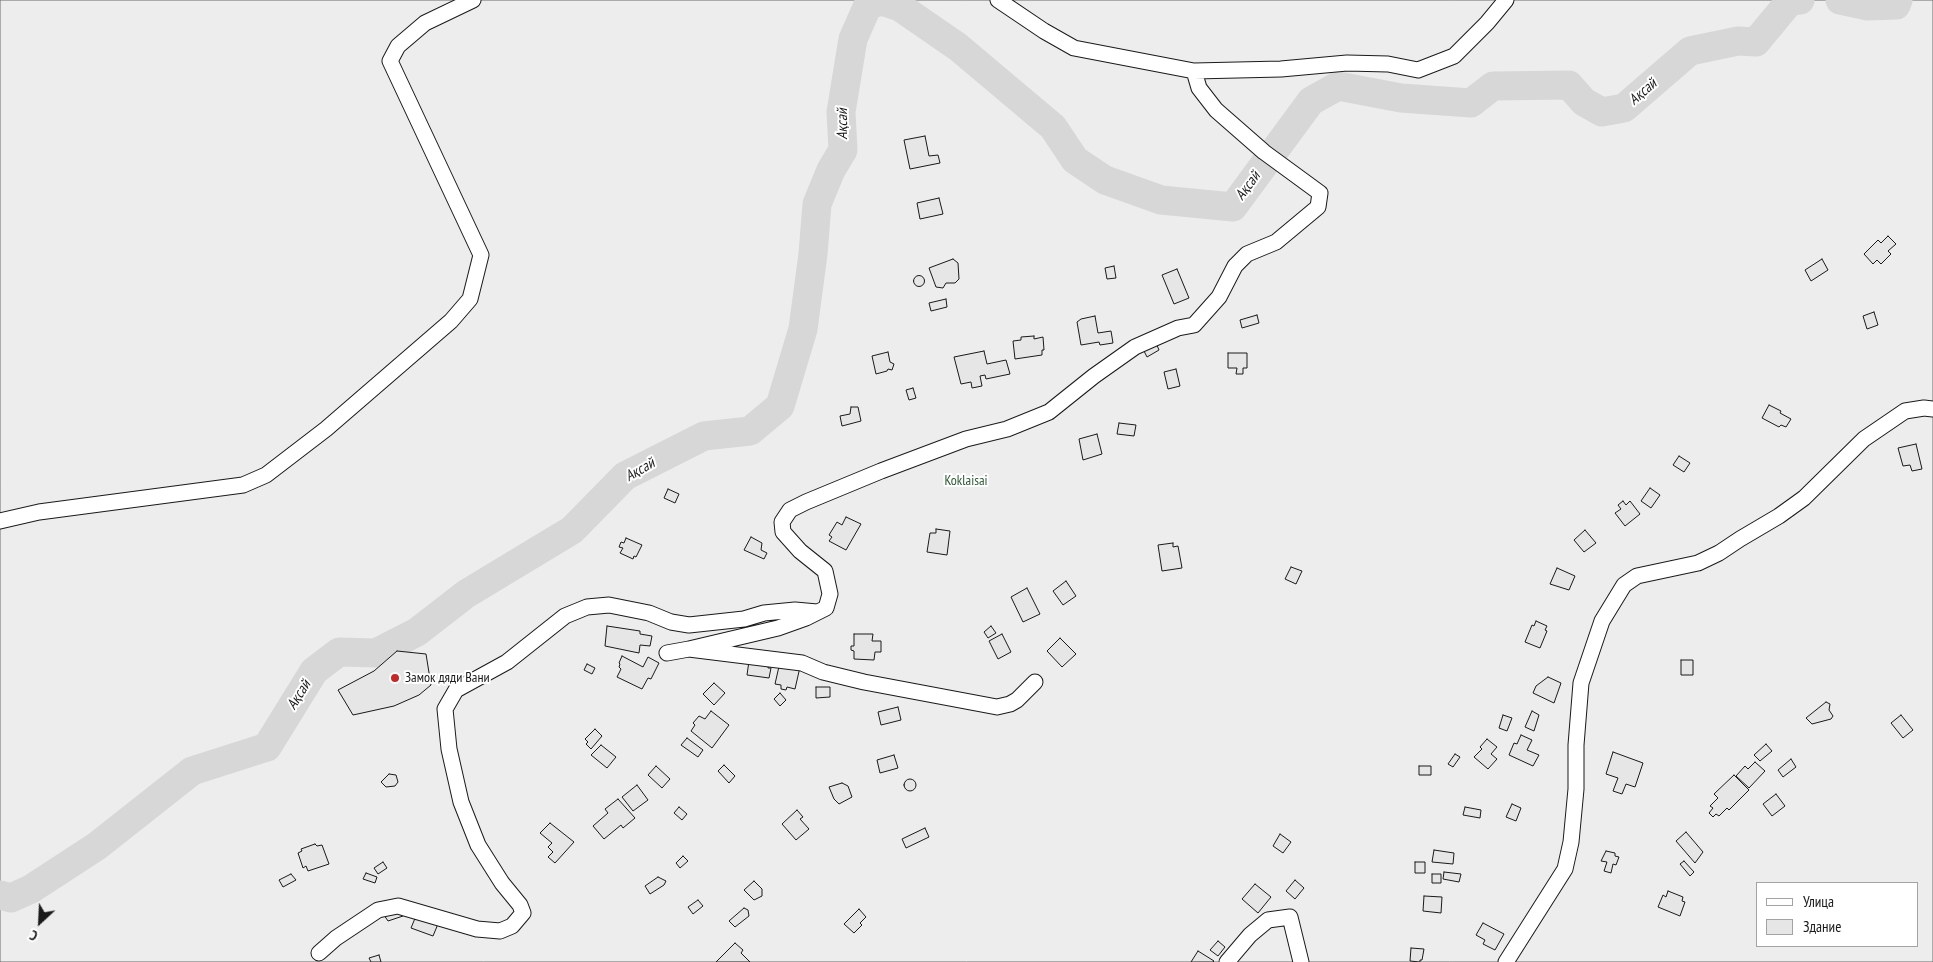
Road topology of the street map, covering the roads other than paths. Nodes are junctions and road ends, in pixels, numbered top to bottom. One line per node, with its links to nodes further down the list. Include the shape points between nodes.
1 (473, 0): 6 (street, via 425,23 398,46 390,61 481,255 470,299 451,321 326,429 266,475 243,485 39,512)
2 (998, 0): 4 (street, via 1074,48)
3 (1506, 0): 4 (street, via 1454,56 1418,70 1388,64 1347,63 1282,69)
4 (1194, 71): 7 (street, via 1199,88 1216,110 1264,152 1320,194 1318,207 1276,242 1247,254 1235,266 1219,297 1194,325 1178,328 1135,347 1049,412 881,471 790,510 782,522 783,532 825,571 830,594 826,608)
5 (1933, 409): 14 (street, via 1905,411 1888,422 1864,439 1798,502 1719,553 1698,563 1637,576 1624,585 1602,621 1581,683 1576,790 1565,869)
6 (0, 521)
7 (818, 612): 8 (street, via 778,628); 11 (street, via 764,613 744,619 689,625 649,613 609,606 587,607 565,616 507,662 456,690 445,709 449,749 462,802 478,845 523,913 512,926 500,931 477,929 398,906 378,910)
8 (689, 649): 9 (street); 10 (street, via 802,663 864,682 997,707 1017,700)
9 (667, 653)
10 (1035, 682)
11 (319, 953)
12 (1227, 962): 13 (street, via 1268,920 1290,917)
13 (1301, 962)
14 (1506, 962)

